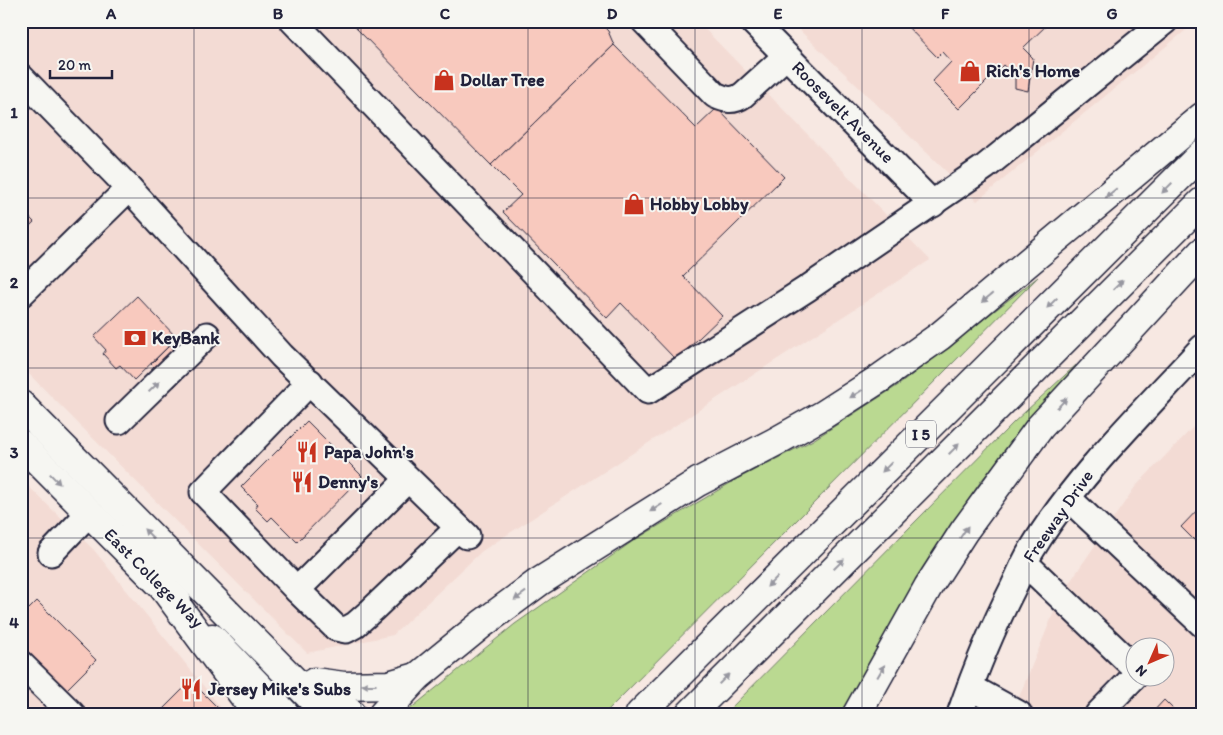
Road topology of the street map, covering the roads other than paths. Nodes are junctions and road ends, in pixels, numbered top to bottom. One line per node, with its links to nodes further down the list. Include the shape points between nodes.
1 (293, 21): 11 (street, via 648,392)
2 (752, 21): 5 (street, Roosevelt Avenue)
3 (1165, 21): 11 (street, via 985,167)
4 (645, 22): 5 (street, via 715,95 727,100 743,95)
5 (786, 56): 11 (street, Roosevelt Avenue)
6 (24, 84): 9 (street)
7 (1202, 117): 31 (main road, one-way to 31, via 940,336 823,415 698,482 539,582)
8 (1202, 154): 41 (main road, I 5, one-way to 41)
9 (129, 188): 13 (street); 16 (street, via 282,356)
10 (1202, 202): 42 (main road, I 5, one-way to 10)
11 (933, 204)
12 (1202, 252): 43 (main road, one-way to 12, via 928,587 1024,448)
13 (21, 294)
14 (206, 335): 18 (street, one-way to 14)
15 (1202, 348): 21 (street, Freeway Drive, via 1094,465)
16 (310, 382): 20 (street); 27 (street, via 203,492)
17 (21, 405): 25 (main road, East College Way, one-way to 17)
18 (119, 421)
19 (21, 444): 22 (main road, East College Way, one-way to 22)
20 (408, 479): 27 (street); 27 (street, via 462,532 356,625 346,630 336,628)
21 (1068, 498): 24 (street, Freeway Drive); 28 (street)
22 (89, 513): 23 (street); 26 (main road, East College Way)
23 (51, 553)
24 (1025, 563): 29 (street); 34 (street, Freeway Drive, via 998,616)
25 (183, 569): 32 (main road, East College Way); 38 (main road, East College Way)
26 (160, 583): 36 (main road); 37 (main road, East College Way)
27 (297, 590)
28 (1202, 624)
29 (1126, 659)
30 (21, 664): 35 (street)
31 (417, 677): 32 (main road, one-way to 32, via 389,685 344,686); 40 (main road)
32 (314, 682): 39 (main road, East College Way)
33 (1126, 685): 46 (street)
34 (970, 686): 44 (street, Freeway Drive); 45 (street)
35 (72, 714)
36 (258, 714)
37 (285, 714)
38 (327, 714)
39 (351, 714)
40 (383, 714)
41 (640, 714)
42 (690, 714)
43 (857, 714)
44 (960, 714)
45 (1019, 714)
46 (1098, 714)

